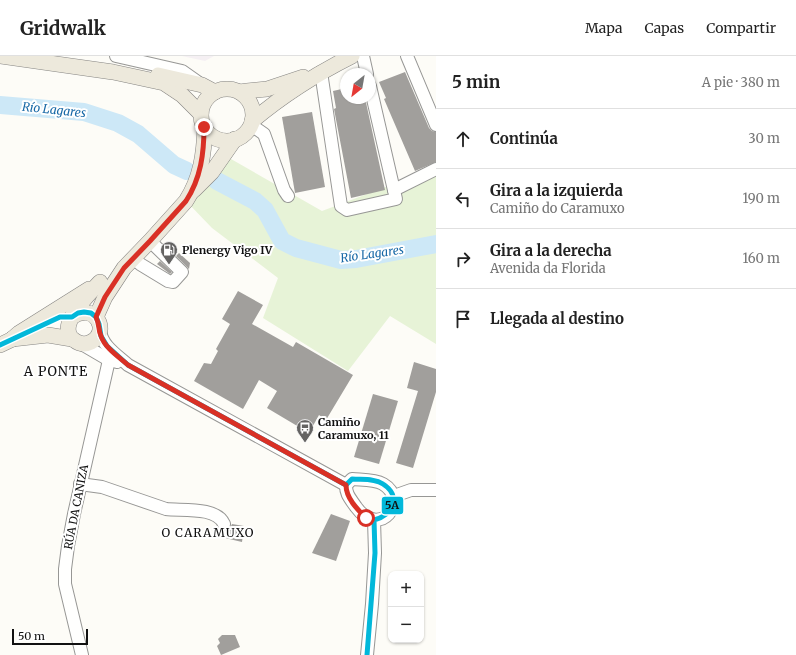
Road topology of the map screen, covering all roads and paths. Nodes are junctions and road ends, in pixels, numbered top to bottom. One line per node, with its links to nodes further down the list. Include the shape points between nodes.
1 (0, 56): 12 (main road, via 113,72 164,83 182,95)
2 (70, 56): 9 (main road)
3 (116, 56): 9 (street, via 182,71)
4 (352, 56): 8 (main road)
5 (363, 56): 7 (street)
6 (407, 56): 14 (street)
7 (366, 68)
8 (320, 72): 10 (main road, via 267,89); 13 (main road, via 273,104); 18 (street, via 341,206 347,210 396,199)
9 (208, 89): 10 (main road, via 232,89); 12 (main road, via 208,98 203,105)
10 (240, 92): 13 (main road, via 251,105)
11 (374, 104): 18 (street)
12 (203, 121): 15 (main road, via 210,134 217,139); 17 (main road)
13 (252, 123): 15 (main road, via 242,136); 19 (street, via 264,134)
14 (436, 125)
15 (235, 139): 17 (main road)
16 (436, 169): 18 (street)
17 (206, 171): 20 (main road, via 186,201)
18 (394, 190)
19 (288, 196)
20 (150, 241): 21 (main road); 21 (street, via 182,272 172,282 168,282 140,264)
21 (128, 263): 22 (main road); 24 (main road, via 105,297)
22 (100, 282): 23 (main road); 26 (main road)
23 (72, 316): 24 (main road, via 84,312 91,313); 25 (main road, via 68,332); 26 (main road, via 60,317)
24 (98, 324): 25 (main road, via 97,337 92,342 86,344); 28 (street, via 107,346)
25 (76, 341): 26 (main road, via 48,335); 27 (street)
26 (6, 342)
27 (110, 360): 28 (street); 29 (street, RÚA DA CANIZA)
28 (128, 365): 30 (street)
29 (80, 484): 34 (street, via 102,487 166,509 208,513 222,520); 35 (street, RÚA DA CANIZA, via 68,546 65,584)
30 (346, 485): 32 (street, via 352,479 382,483); 33 (street, via 346,493 359,511 366,518)
31 (436, 490): 32 (street, via 411,490)
32 (394, 496): 33 (street, via 394,503 386,516)
33 (374, 520): 36 (street, via 373,597)
34 (224, 524)
35 (82, 655)
36 (367, 655)

